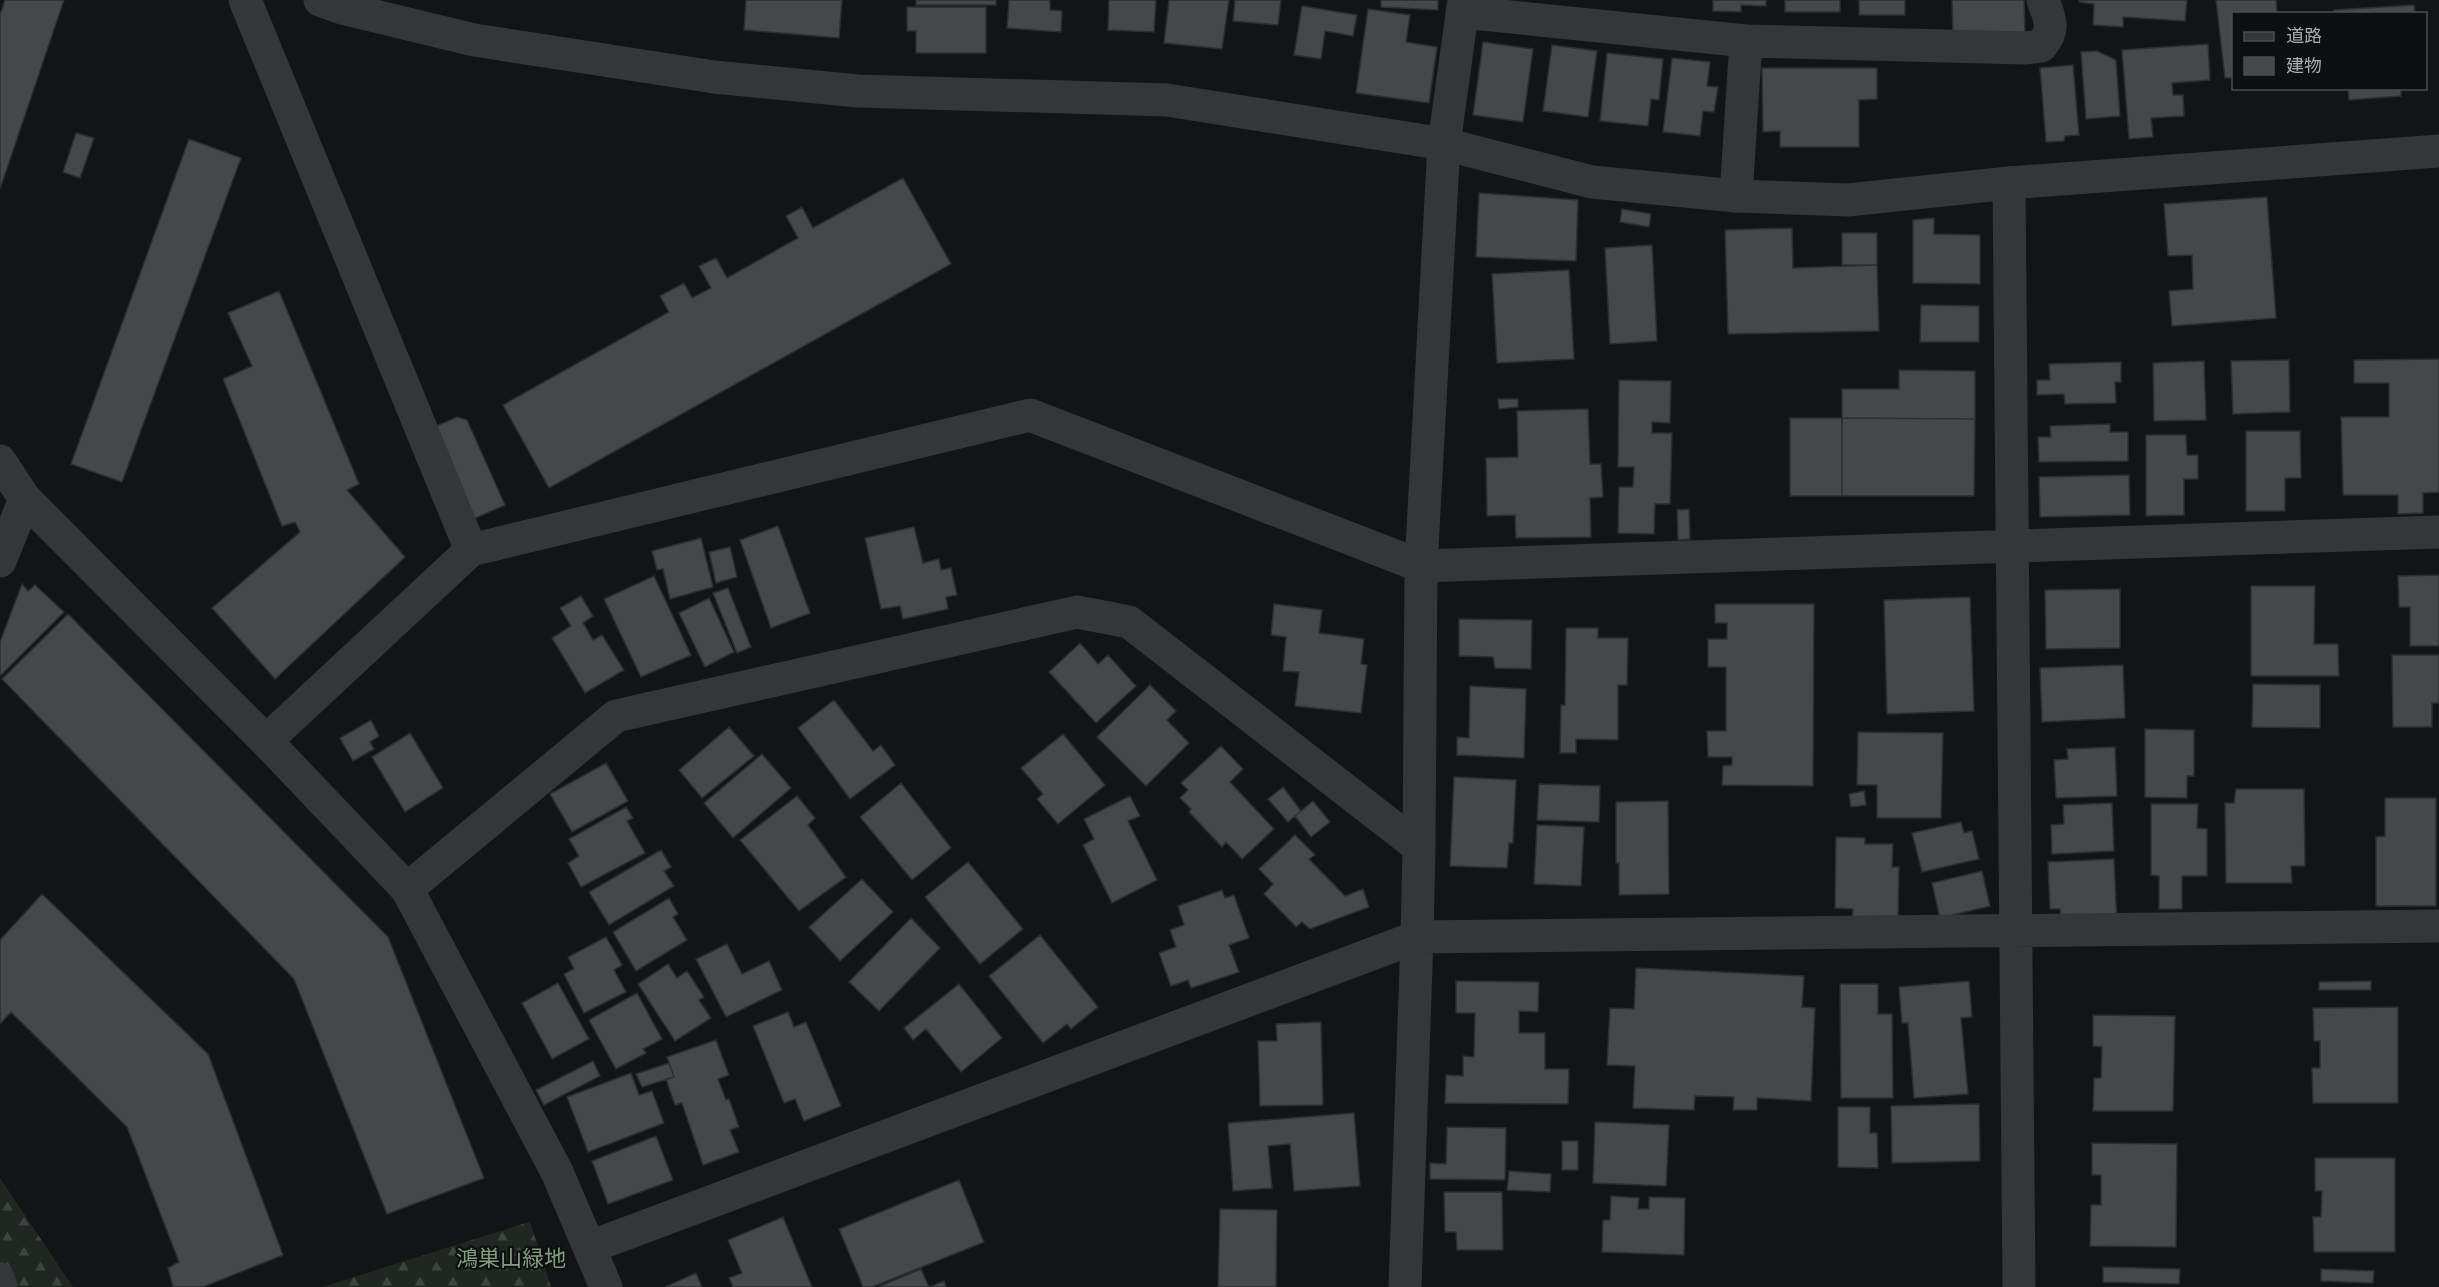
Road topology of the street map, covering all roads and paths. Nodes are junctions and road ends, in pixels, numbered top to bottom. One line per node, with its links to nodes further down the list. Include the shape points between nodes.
1 (245, 0): 14 (street)
2 (320, 0): 6 (street, via 474,40 714,77 858,91 1167,100)
3 (2043, 0): 5 (street, via 2052,24 2049,38 2041,46)
4 (1463, 6): 5 (street); 6 (street)
5 (1746, 41): 9 (street)
6 (1444, 144): 9 (street, via 1592,182); 16 (street)
7 (2439, 151): 8 (street)
8 (2009, 183): 9 (street, via 1848,200); 13 (street)
9 (1736, 196)
10 (0, 461): 11 (street)
11 (25, 499): 15 (street); 17 (street)
12 (2439, 532): 13 (street)
13 (2013, 546): 16 (street); 21 (street)
14 (471, 549): 16 (street, via 1030,416); 17 (street)
15 (0, 561)
16 (1421, 566): 18 (street)
17 (266, 741): 19 (street)
18 (1419, 847): 19 (street, via 1130,622 1077,612 616,717); 22 (street)
19 (407, 888): 23 (street, via 557,1172)
20 (2439, 926): 21 (street)
21 (2016, 930): 22 (street); 28 (street)
22 (1417, 937): 23 (street); 27 (street)
23 (590, 1247): 26 (street)
24 (0, 1275): 25 (lane)
25 (5, 1287)
26 (606, 1287)
27 (1405, 1287)
28 (2019, 1287)

